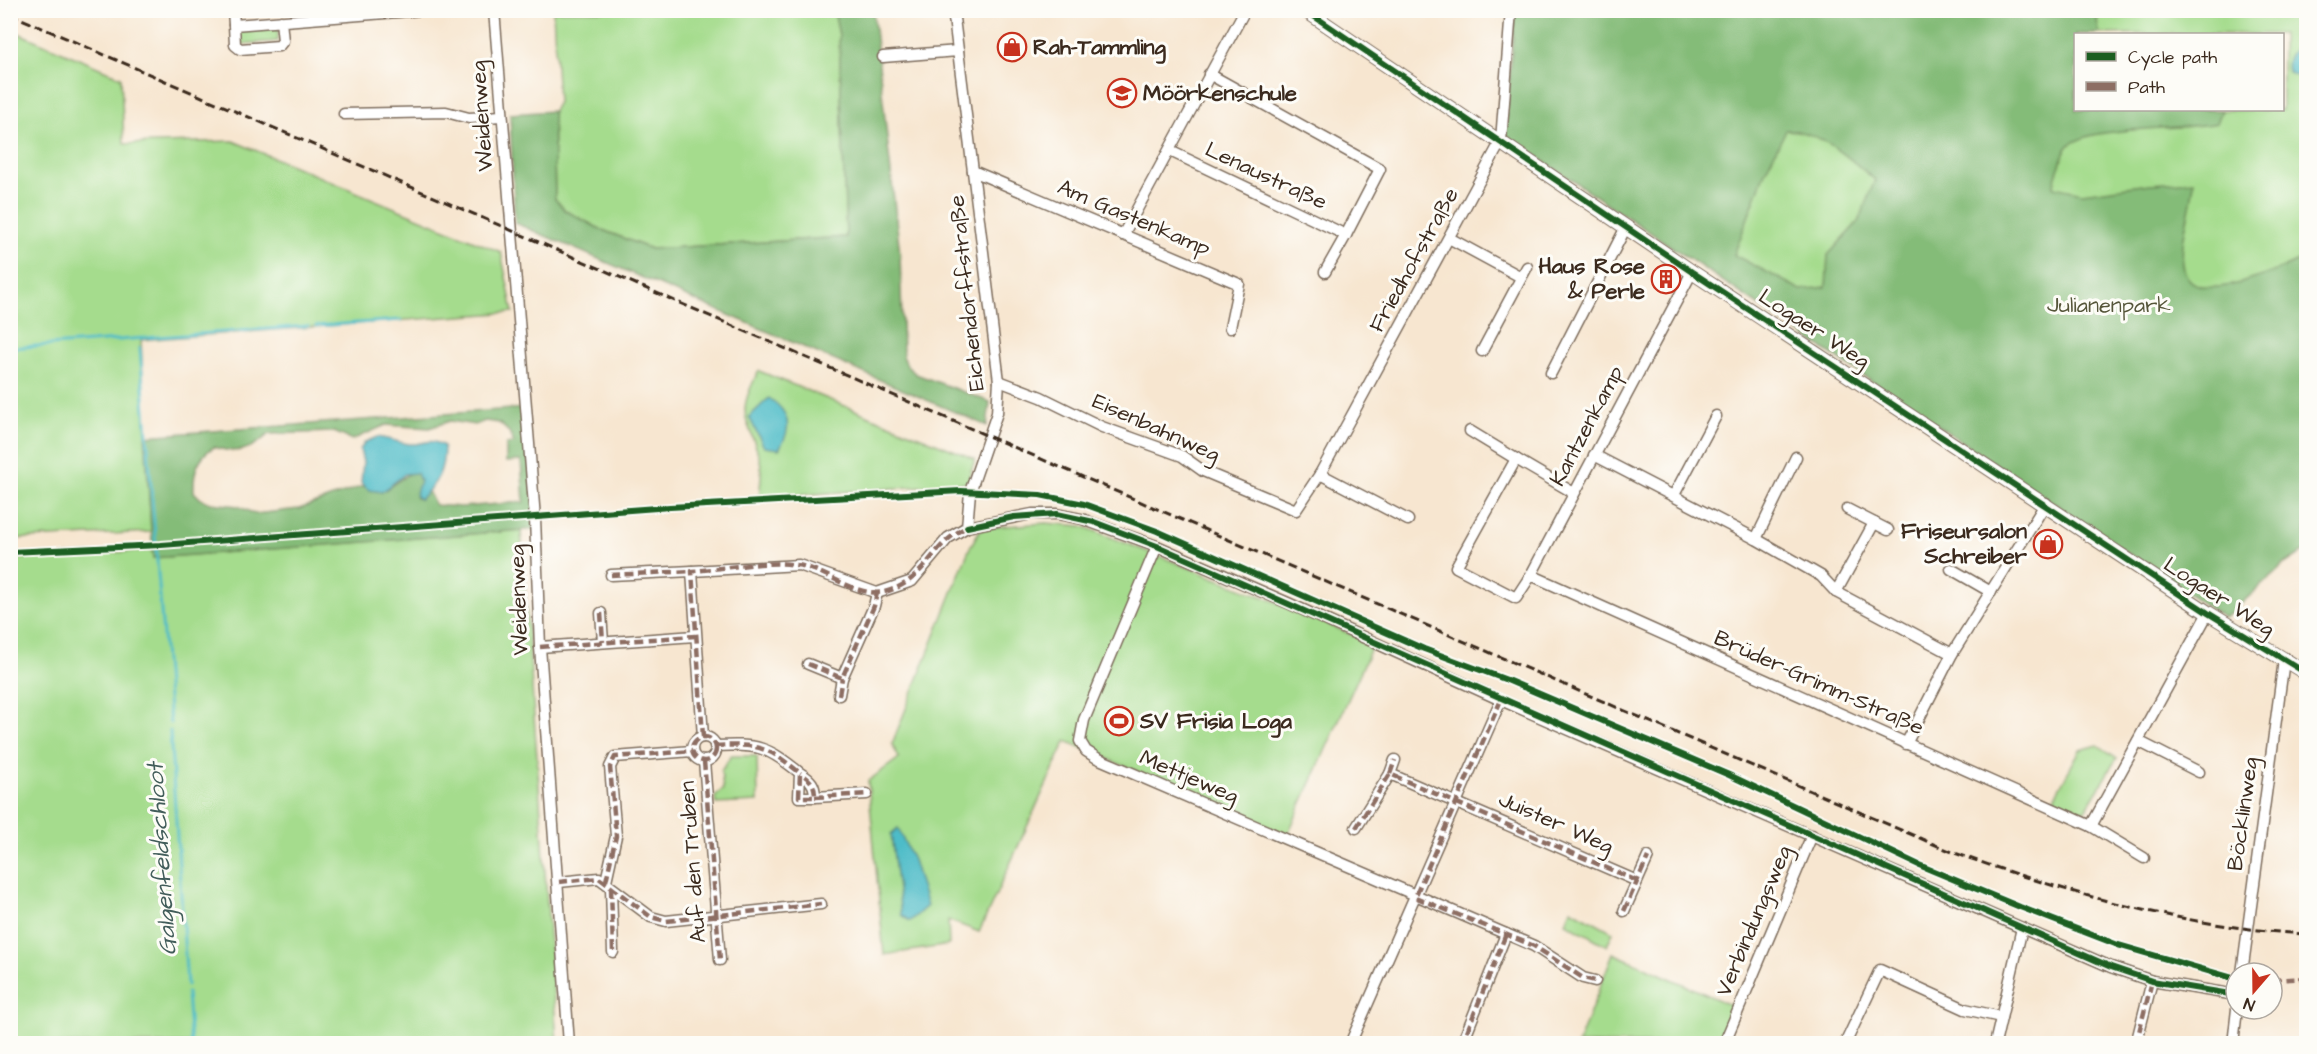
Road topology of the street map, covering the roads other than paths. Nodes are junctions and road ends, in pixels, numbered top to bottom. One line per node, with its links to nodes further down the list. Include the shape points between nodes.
1 (233, 10): 9 (street)
2 (423, 10): 8 (street)
3 (494, 10): 14 (street, Weidenweg)
4 (953, 10): 10 (street, Eichendorffstraße)
5 (1245, 10): 12 (street, Lenaustraße)
6 (1305, 10): 15 (street, Logaer Weg)
7 (1511, 10): 15 (street, Friedhofstraße)
8 (281, 21): 9 (street); 9 (street, via 283,42 279,46 240,49 235,45)
9 (234, 25)
10 (958, 51): 11 (street); 17 (street, Eichendorffstraße)
11 (883, 57)
12 (1209, 74): 16 (street, Lenaustraße); 20 (street, Lenaustraße, via 1380,169)
13 (344, 114): 14 (street, via 446,111 469,118)
14 (502, 116): 56 (street, Weidenweg, via 535,518)
15 (1501, 141): 18 (street, Logaer Weg); 21 (street, Friedhofstraße)
16 (1170, 151): 19 (street, Lenaustraße); 20 (street, Lenaustraße)
17 (973, 171): 19 (street, Am Gastenkamp); 27 (street, Eichendorffstraße)
18 (1626, 227): 23 (street, Logaer Weg); 26 (street)
19 (1123, 235): 24 (street, Am Gastenkamp, via 1239,284)
20 (1346, 235): 22 (street, Lenaustraße)
21 (1449, 238): 25 (street, via 1524,272); 33 (street, Friedhofstraße)
22 (1325, 272)
23 (1692, 272): 30 (street, Kantzenkamp); 36 (street, Logaer Weg)
24 (1230, 328)
25 (1482, 351)
26 (1551, 373)
27 (999, 381): 38 (street, Eisenbahnweg, via 1102,427 1182,456 1203,471); 41 (street, Eichendorffstraße, via 997,412 970,492)
28 (1716, 416): 35 (street)
29 (1470, 432): 32 (street)
30 (1594, 456): 34 (street, Kantzenkamp); 35 (street)
31 (1796, 457): 43 (street)
32 (1516, 459): 34 (street); 48 (street, Kantzenkamp, via 1456,567 1516,598)
33 (1320, 474): 38 (street, Friedhofstraße); 39 (street)
34 (1574, 493): 48 (street, Kantzenkamp)
35 (1674, 495): 43 (street)
36 (2046, 503): 50 (street); 53 (street, Logaer Weg)
37 (1847, 509): 40 (street)
38 (1296, 510)
39 (1408, 520)
40 (1874, 523): 42 (street); 49 (street)
41 (967, 526): 44 (street, via 1014,516 1057,514 1094,522); 51 (street, via 948,538 912,581)
42 (1888, 531)
43 (1756, 539): 49 (street, via 1821,576)
44 (1157, 546): 63 (street); 85 (street, Mettjeweg, via 1084,720 1080,741 1086,751)
45 (1951, 569): 50 (street)
46 (692, 571): 47 (street); 51 (street, via 799,565); 54 (street)
47 (611, 575)
48 (1531, 575): 66 (street, Brüder-Grimm-Straße)
49 (1836, 592): 57 (street)
50 (1991, 592): 57 (street)
51 (876, 593): 61 (street)
52 (601, 613): 55 (street)
53 (2208, 613): 58 (street, Logaer Weg); 65 (street)
54 (695, 636): 55 (street); 64 (street)
55 (603, 642): 56 (street)
56 (540, 647): 83 (street, Weidenweg)
57 (1952, 654): 66 (street)
58 (2284, 660): 60 (street, Logaer Weg); 93 (street, Böcklinweg)
59 (808, 664): 61 (street)
60 (2307, 673)
61 (842, 678): 62 (street)
62 (839, 695)
63 (1501, 700): 76 (street); 79 (street)
64 (703, 737): 67 (street); 68 (street, Auf den Truben, via 694,742)
65 (2138, 741): 71 (street); 77 (street)
66 (1906, 744): 77 (street, Brüder-Grimm-Straße)
67 (715, 746): 70 (street, Auf den Truben, via 713,756); 72 (street, via 759,746)
68 (692, 751): 70 (street, Auf den Truben, via 696,759); 84 (street, via 611,760 616,836)
69 (1395, 760): 73 (street)
70 (704, 761): 88 (street, Auf den Truben)
71 (2199, 772)
72 (800, 773): 75 (street, via 815,787); 75 (street, via 799,797)
73 (1390, 774): 76 (street, Juister Weg); 78 (street)
74 (867, 794): 75 (street)
75 (815, 797)
76 (1458, 802): 82 (street, Juister Weg); 85 (street)
77 (2091, 826): 81 (street, Brüder-Grimm-Straße)
78 (1356, 828)
79 (1812, 835): 89 (street, Verbindungsweg); 103 (street, Verbindungsweg)
80 (1648, 857): 82 (street)
81 (2144, 858)
82 (1637, 881): 87 (street)
83 (559, 882): 84 (street, via 599,878); 100 (street, Weidenweg)
84 (608, 884): 88 (street, via 651,917 666,921); 91 (street)
85 (1415, 897): 90 (street, Mettjeweg); 101 (street)
86 (821, 904): 88 (street)
87 (1624, 911)
88 (716, 915): 92 (street, Auf den Truben)
89 (2022, 928): 95 (street, Verbindungsweg, via 2111,968); 97 (street)
90 (1506, 934): 94 (street, Mettjeweg); 99 (street)
91 (613, 952)
92 (720, 960)
93 (2244, 961)
94 (1595, 981)
95 (2152, 981): 96 (street, Verbindungsweg); 106 (street)
96 (2224, 993)
97 (2001, 1017): 104 (street, via 1965,1009 1880,970); 105 (street)
98 (2236, 1021): 107 (street)
99 (1463, 1040): 102 (street)
100 (569, 1044)
101 (1350, 1044)
102 (1481, 1044)
103 (1724, 1044)
104 (1845, 1044)
105 (1995, 1044)
106 (2136, 1044)
107 (2234, 1044)

